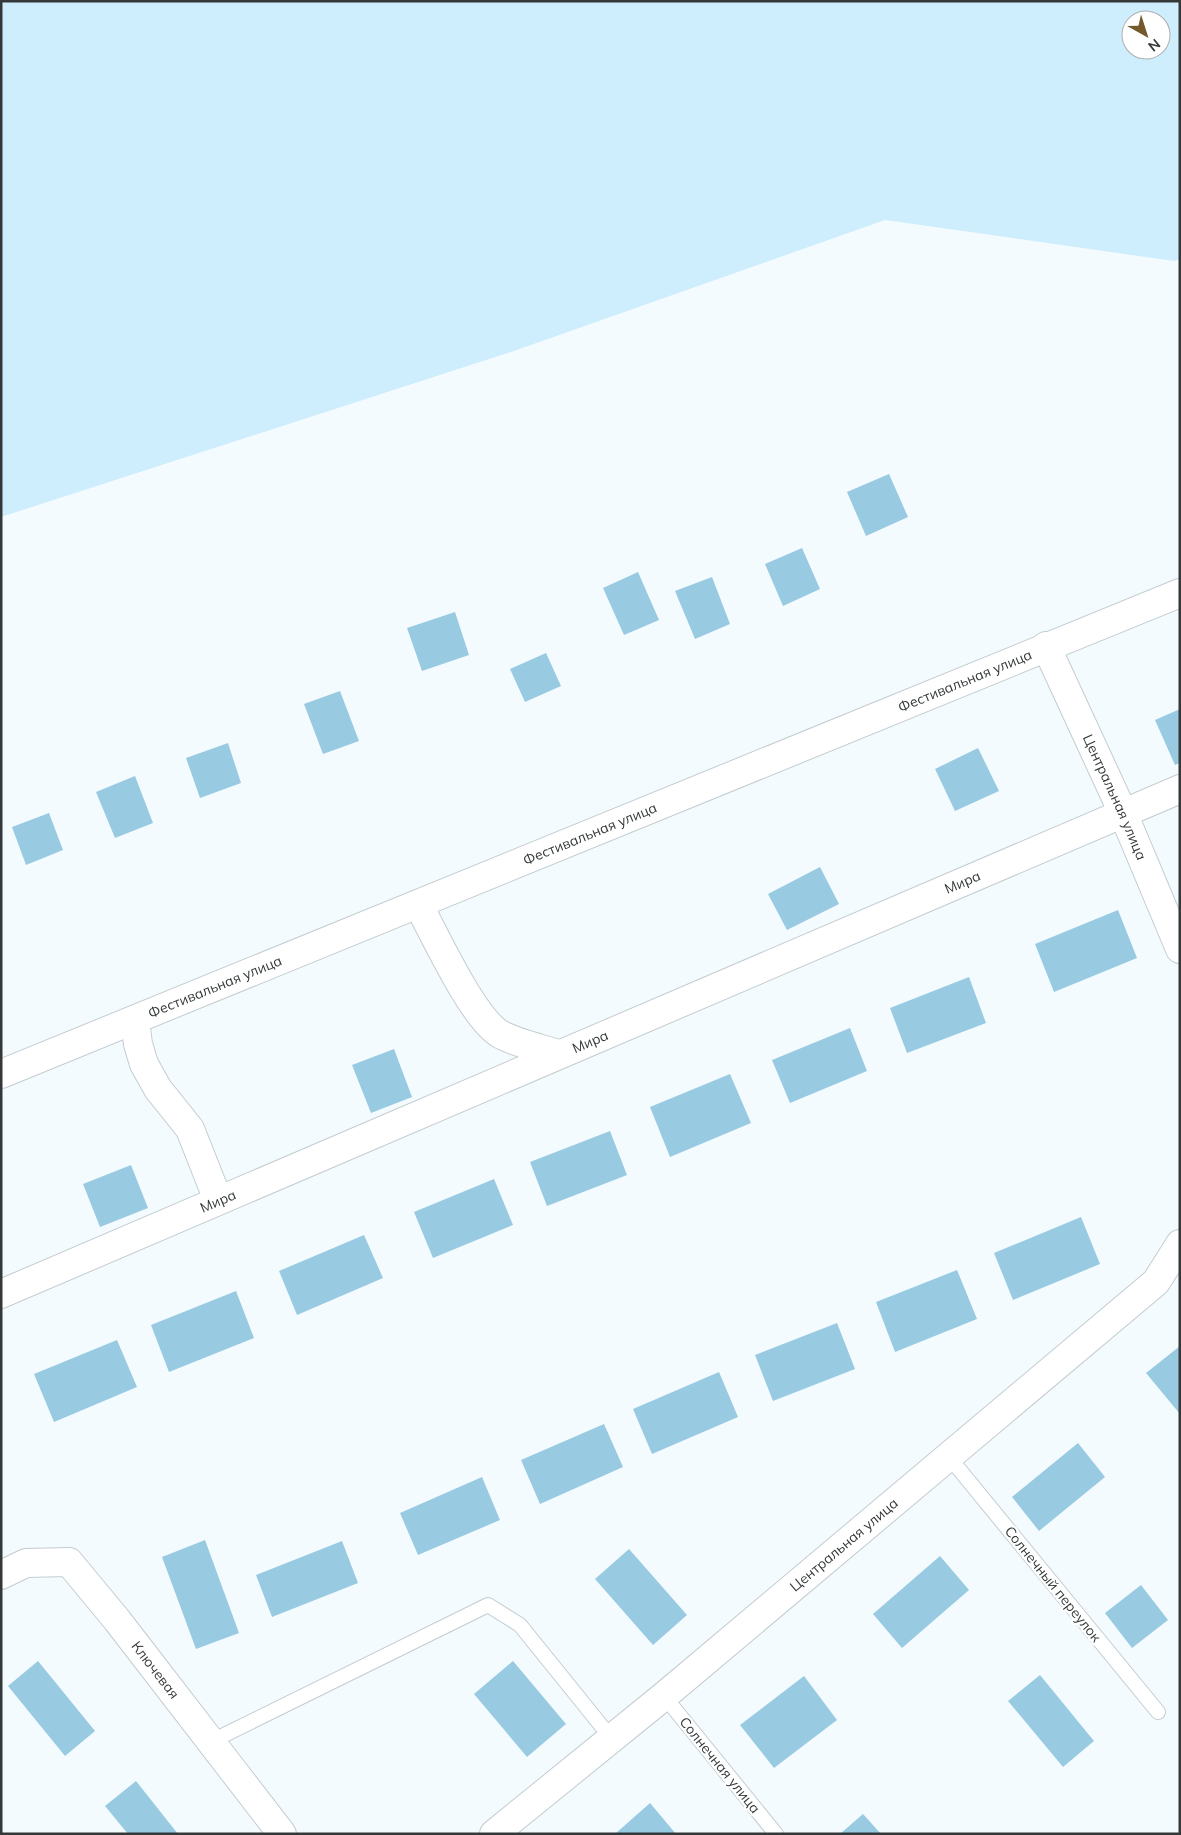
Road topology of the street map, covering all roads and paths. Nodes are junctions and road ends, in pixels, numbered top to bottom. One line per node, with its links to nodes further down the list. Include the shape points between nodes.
1 (1180, 593): 2 (street, Фестивальная улица)
2 (1046, 646): 4 (street, Центральная улица); 5 (street, Фестивальная улица)
3 (1180, 789): 4 (street, Мира)
4 (1123, 813): 6 (street, Центральная улица); 9 (street, Мира)
5 (418, 904): 7 (street, Фестивальная улица); 8 (street, via 474,1006)
6 (1180, 949)
7 (135, 1020): 10 (street, Фестивальная улица); 12 (street, via 144,1064 158,1089 190,1129)
8 (500, 1034): 9 (street); 11 (street)
9 (558, 1054): 11 (street, Мира)
10 (1, 1074)
11 (506, 1077): 12 (street, Мира)
12 (218, 1200): 14 (street, Мира)
13 (1180, 1244): 15 (street, Центральная улица, via 1156,1282)
14 (1, 1294)
15 (949, 1458): 17 (street, Центральная улица); 18 (lane, Солнечный переулок)
16 (1, 1575): 20 (street, Ключевая, via 26,1563 68,1562 117,1620)
17 (664, 1696): 19 (street, Центральная улица); 23 (lane, Солнечная улица)
18 (1158, 1712)
19 (612, 1739): 20 (lane, via 520,1625 488,1605); 22 (street, Центральная улица)
20 (210, 1742): 21 (street, Ключевая)
21 (282, 1834)
22 (494, 1834)
23 (776, 1834)

